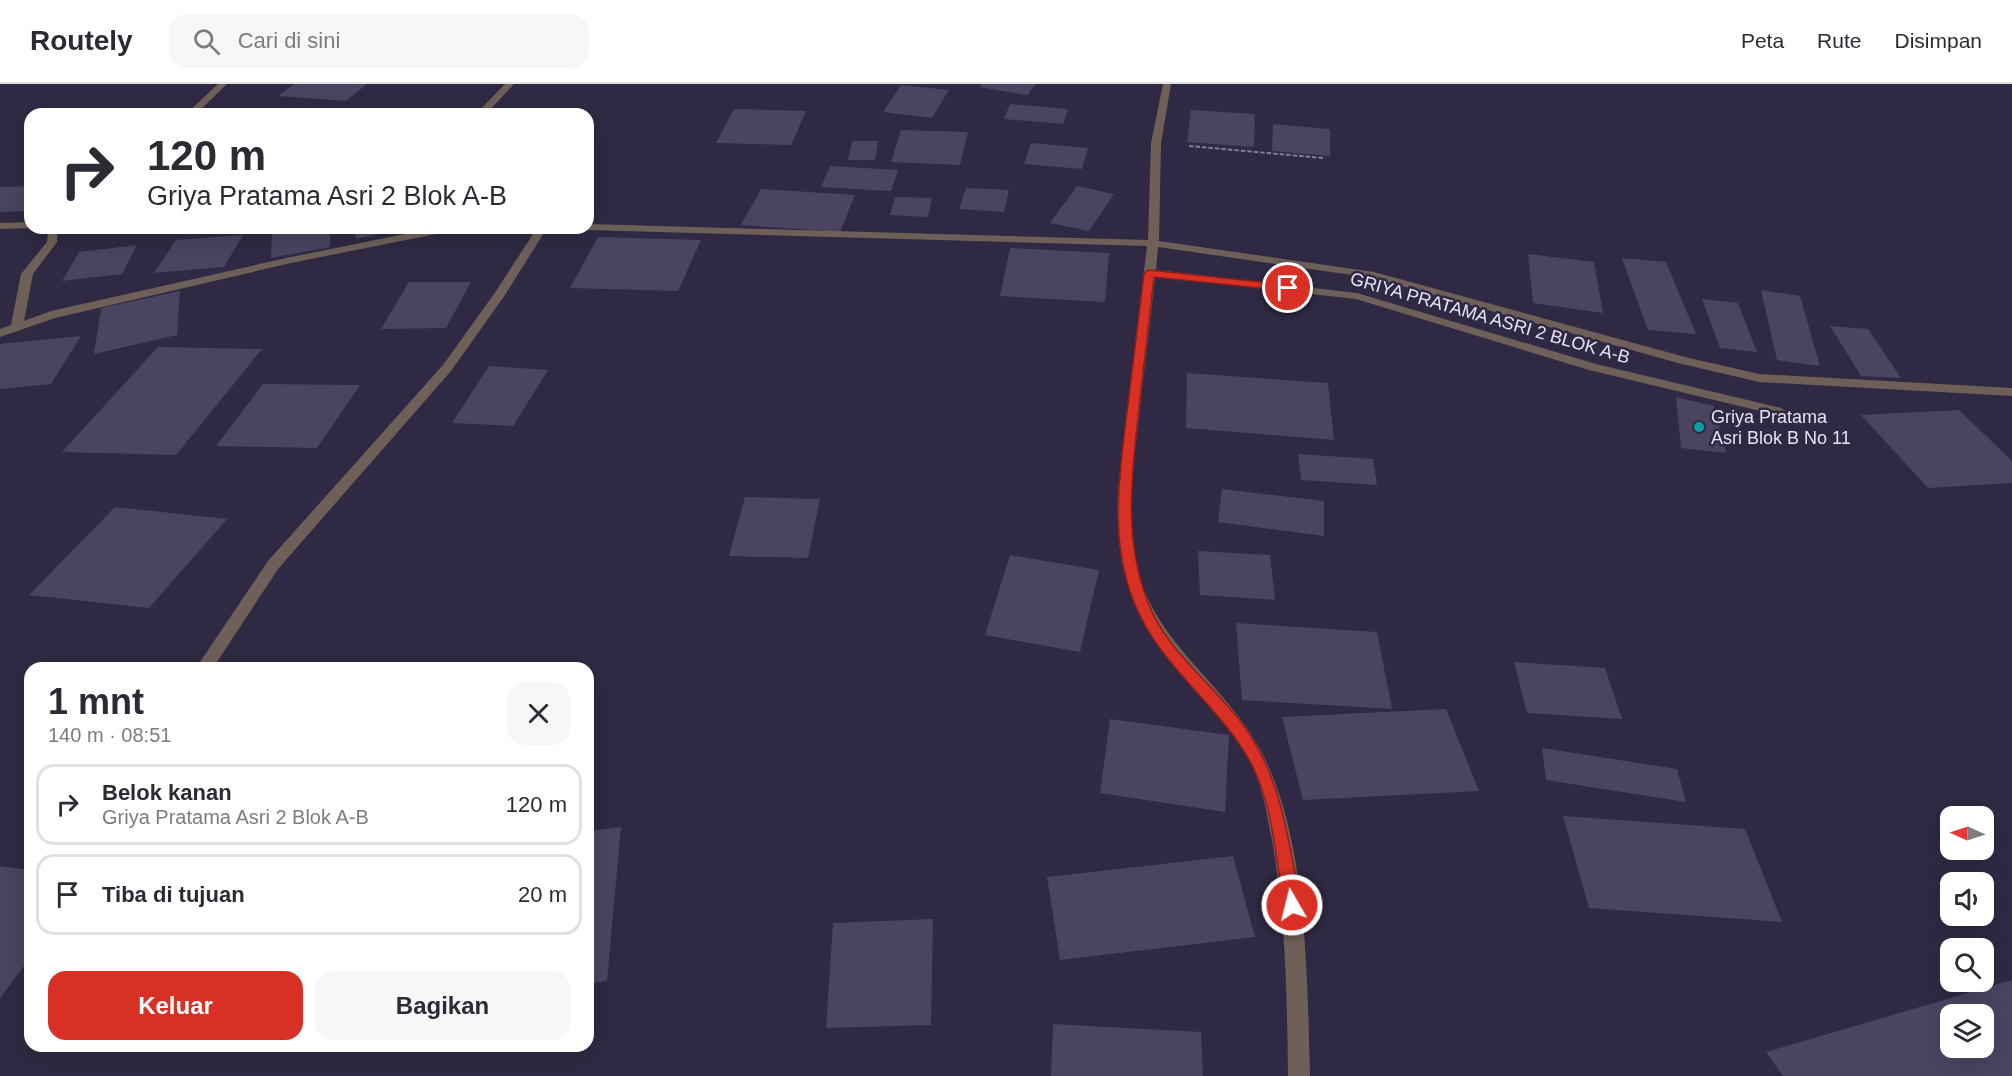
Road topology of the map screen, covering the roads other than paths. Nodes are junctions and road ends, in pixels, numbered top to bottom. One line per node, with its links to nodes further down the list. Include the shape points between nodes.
1 (223, 84): 4 (street)
2 (510, 84): 5 (street)
3 (1167, 84): 12 (street, via 1156,143)
4 (197, 108)
5 (488, 108)
6 (24, 225): 7 (street)
7 (0, 226)
8 (594, 227): 12 (street)
9 (53, 234): 14 (street, via 52,242 27,274)
10 (421, 234): 14 (street, via 291,260)
11 (538, 234): 18 (street, via 447,368 273,565)
12 (1153, 243): 13 (street); 16 (street, via 1374,275 1759,378)
13 (1149, 273): 17 (street, GRIYA PRATAMA ASRI 2 BLOK A-B, via 1357,296 1593,367); 19 (street, via 1123,494 1129,567 1141,603 1157,633 1235,726 1261,766 1273,801 1295,924)
14 (17, 326): 15 (street)
15 (0, 333)
16 (2012, 392)
17 (1781, 412)
18 (208, 662)
19 (1299, 1076)

